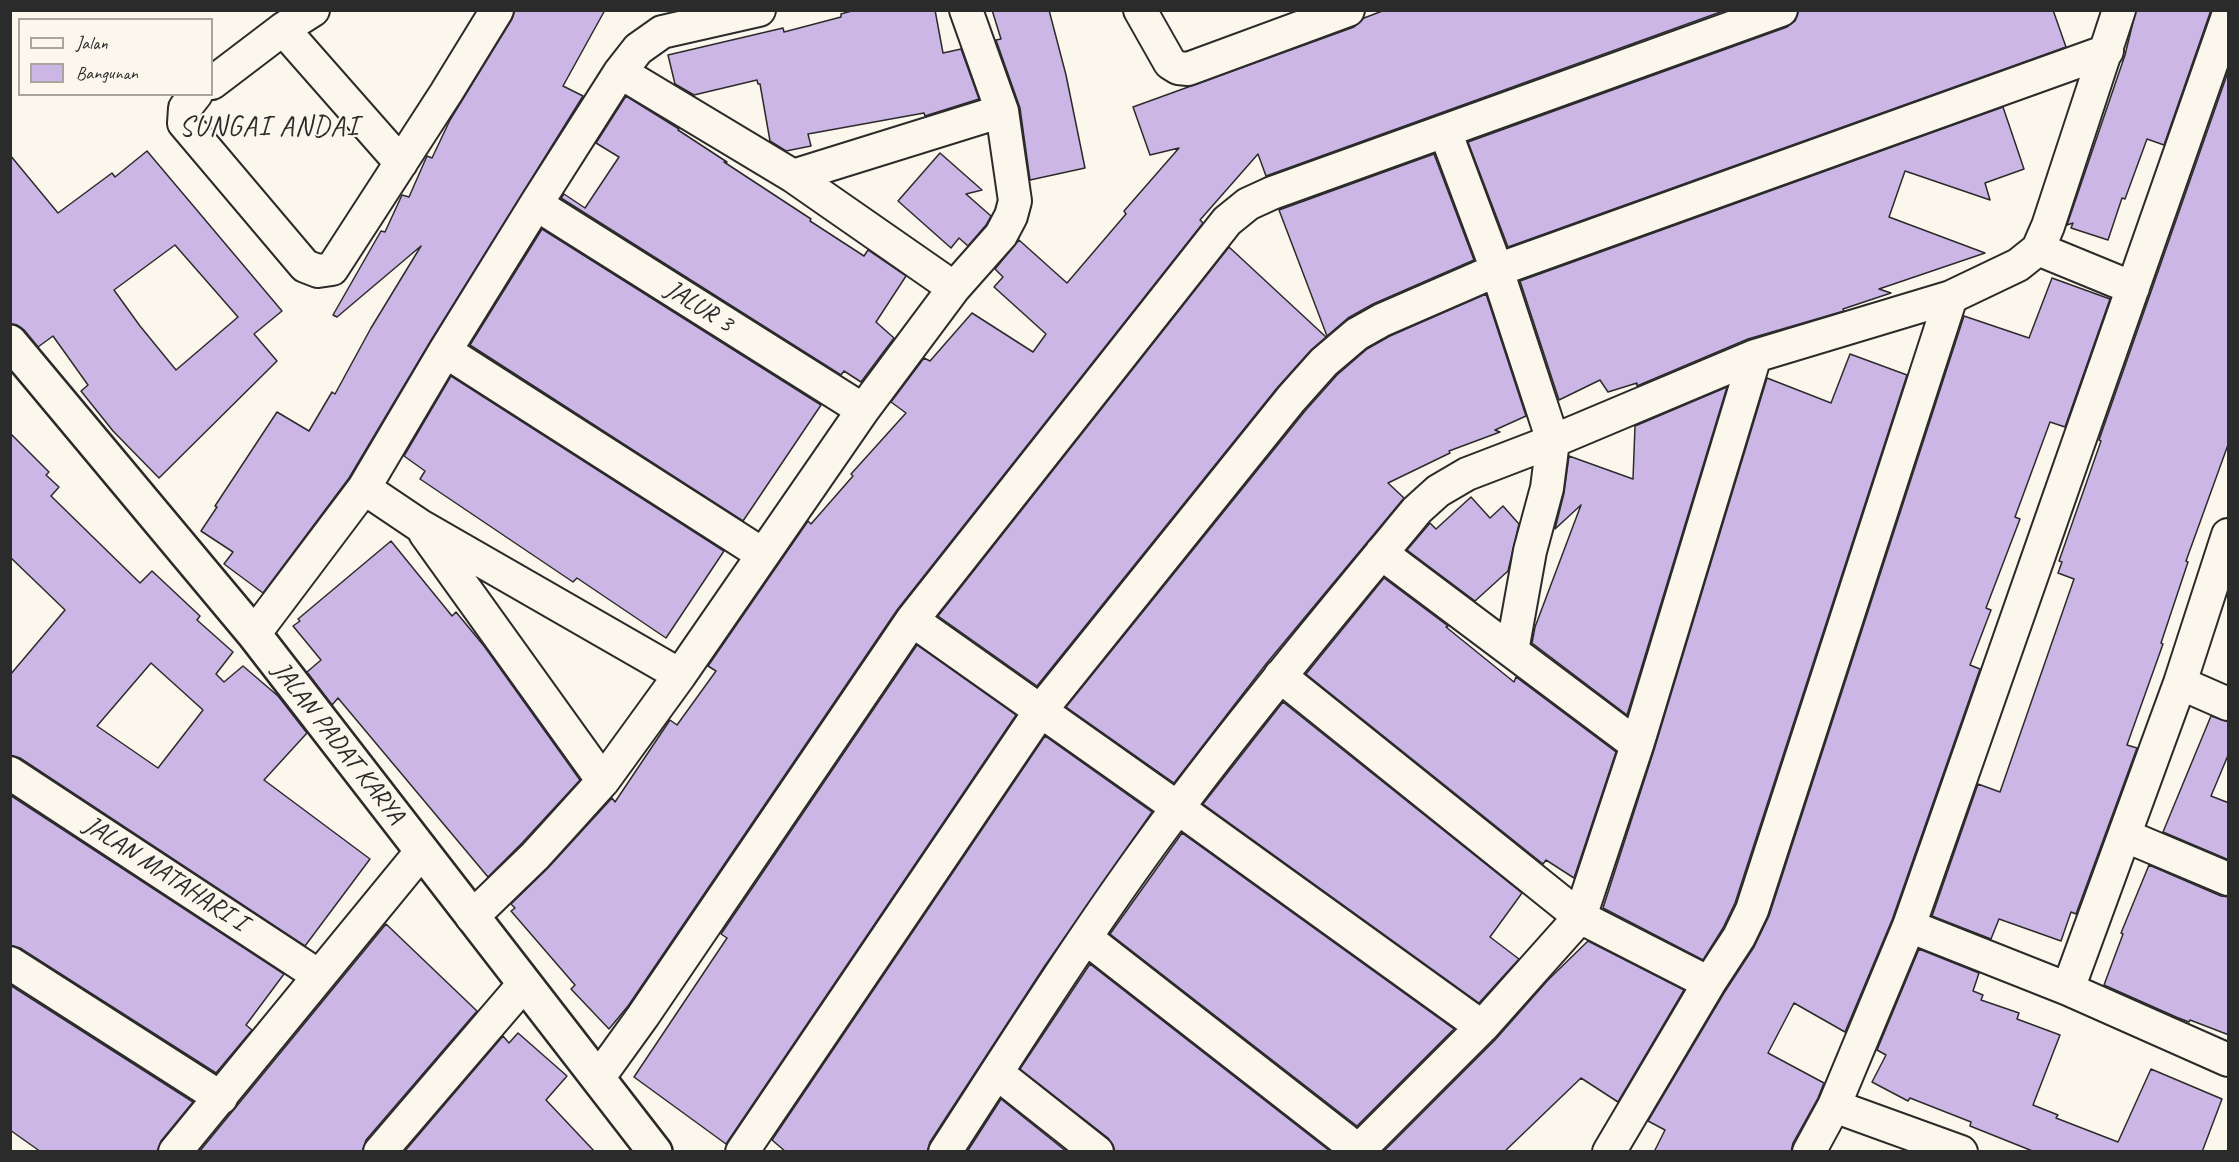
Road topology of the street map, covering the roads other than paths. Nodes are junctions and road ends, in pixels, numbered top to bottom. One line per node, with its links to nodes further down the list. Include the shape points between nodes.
1 (313, 10): 10 (street)
2 (497, 10): 17 (street)
3 (759, 10): 12 (street, via 662,32 638,49)
4 (966, 10): 15 (street)
5 (1140, 10): 6 (street, via 1170,63 1188,69)
6 (1348, 10)
7 (1781, 10): 16 (street)
8 (2119, 10): 11 (street)
9 (2229, 16): 23 (street)
10 (283, 29): 13 (street); 17 (street)
11 (2107, 51): 20 (street); 21 (street)
12 (620, 72): 18 (street); 19 (street)
13 (213, 82)
14 (194, 96): 17 (street, via 185,108 184,123 305,266 318,271 332,270)
15 (1002, 111): 18 (street); 22 (street, via 1014,187 1011,216 1001,235)
16 (1444, 131): 21 (street); 35 (street, via 1272,193 1248,204 1227,221)
17 (401, 163)
18 (793, 176): 22 (street)
19 (536, 204): 26 (street); 28 (street, JALUR 3)
20 (2038, 249): 23 (street); 24 (street, via 2018,265)
21 (1497, 270): 29 (street); 42 (street, via 1382,320 1357,334 1324,362)
22 (954, 288): 28 (street)
23 (2133, 288): 52 (street)
24 (1951, 297): 27 (street); 56 (street, via 1752,910)
25 (10, 342): 36 (street, JALAN PADAT KARYA)
26 (444, 351): 30 (street); 34 (street)
27 (1755, 356): 29 (street); 43 (street)
28 (863, 410): 34 (street)
29 (1553, 441): 33 (street, via 1467,474 1438,491); 37 (street, via 1547,488 1530,550)
30 (364, 488): 31 (street); 36 (street)
31 (419, 525): 38 (street); 45 (street)
32 (2229, 535): 40 (street)
33 (1381, 553): 37 (street); 39 (street)
34 (762, 554): 38 (street)
35 (912, 620): 42 (street); 62 (street)
36 (254, 634): 48 (street, JALAN PADAT KARYA)
37 (1512, 651): 43 (street)
38 (680, 675): 45 (street)
39 (1280, 676): 46 (street); 51 (street)
40 (2181, 683): 41 (street); 47 (street)
41 (2229, 704)
42 (1041, 710): 46 (street); 69 (street)
43 (1637, 745): 51 (street)
44 (10, 773): 55 (street, JALAN MATAHARI I)
45 (603, 781): 50 (street, via 535,856)
46 (1178, 808): 53 (street); 59 (street)
47 (2126, 836): 49 (street); 58 (street)
48 (421, 852): 50 (street, JALAN PADAT KARYA); 55 (street)
49 (2229, 879)
50 (472, 917): 57 (street, JALAN PADAT KARYA)
51 (1580, 917): 56 (street); 59 (street)
52 (1909, 926): 58 (street); 64 (street)
53 (1086, 938): 61 (street); 65 (street)
54 (10, 963): 63 (street)
55 (319, 976): 63 (street)
56 (1709, 983): 72 (street)
57 (524, 984): 62 (street, JALAN PADAT KARYA); 67 (street)
58 (2068, 989): 60 (street)
59 (1482, 1027): 65 (street)
60 (2229, 1060)
61 (996, 1073): 70 (street); 71 (street)
62 (599, 1077): 68 (street, JALAN PADAT KARYA)
63 (221, 1098): 66 (street)
64 (1834, 1106): 73 (street); 74 (street)
65 (1358, 1151)
66 (175, 1152)
67 (380, 1152)
68 (655, 1152)
69 (742, 1152)
70 (945, 1152)
71 (1097, 1152)
72 (1609, 1152)
73 (1809, 1152)
74 (1961, 1152)

